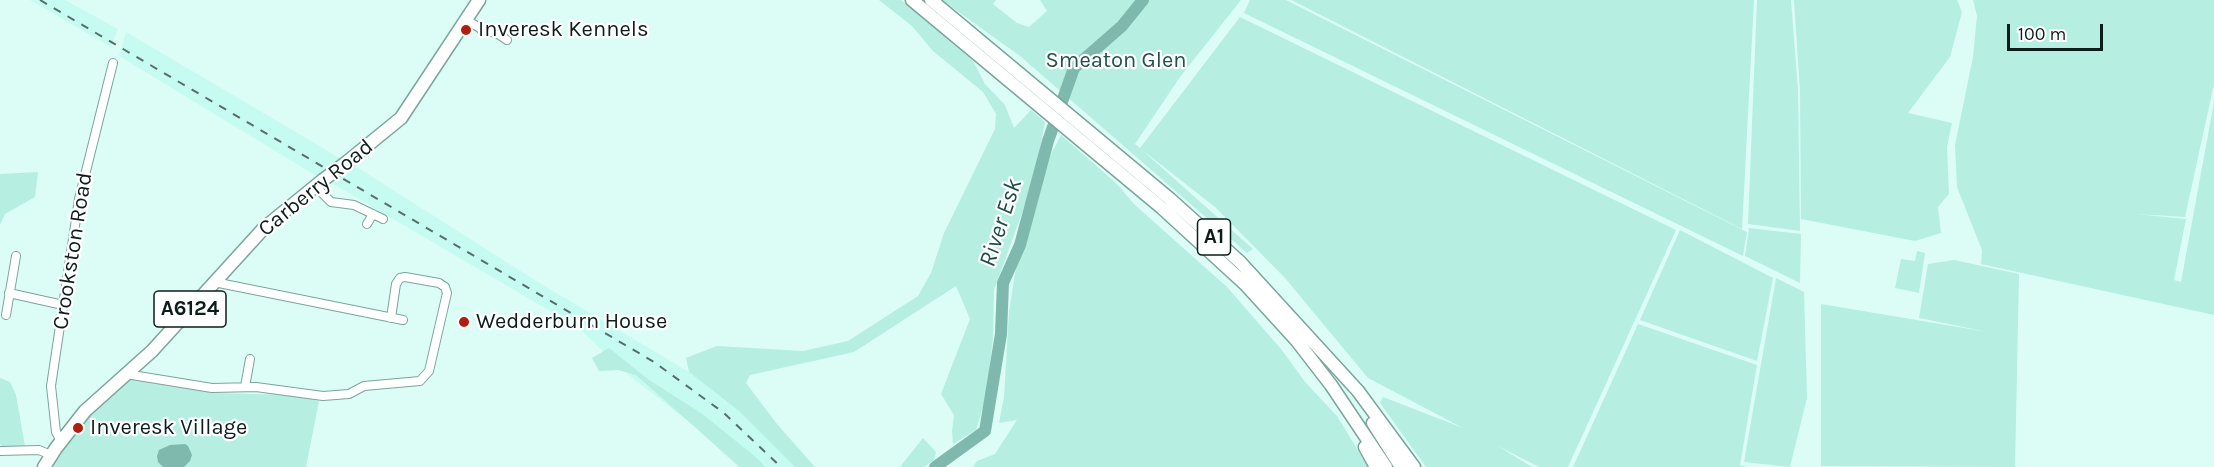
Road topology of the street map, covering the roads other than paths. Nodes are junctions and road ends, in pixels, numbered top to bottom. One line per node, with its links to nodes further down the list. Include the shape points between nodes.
1 (479, 0): 4 (main road, Carberry Road / A6124)
2 (912, 0): 7 (main road, A1)
3 (931, 0): 7 (main road, A1)
4 (467, 20): 5 (street); 9 (main road, Carberry Road / A6124, bridge, via 401,118)
5 (507, 40)
6 (113, 63): 16 (street, Crookston Road, via 85,172)
7 (1016, 79): 8 (main road, A1)
8 (1097, 146): 20 (main road, A1, via 1245,284); 21 (main road, A1, via 1190,216 1240,262)
9 (319, 183): 10 (street, via 331,202 354,205); 14 (main road, Carberry Road / A6124, via 270,223)
10 (373, 214): 11 (street); 12 (street)
11 (383, 219)
12 (367, 224)
13 (16, 256): 15 (street)
14 (214, 282): 18 (street); 23 (main road, Carberry Road / A6124)
15 (9, 293): 16 (street); 17 (street)
16 (63, 304): 25 (street, Crookston Road, via 51,386 56,432)
17 (5, 315)
18 (391, 318): 19 (street); 24 (street, via 400,278 445,287 447,293 427,375 416,382 364,386 349,394 322,396)
19 (403, 320)
20 (1282, 325): 29 (main road, A1); 30 (main road, A1, via 1331,385)
21 (1314, 343): 31 (main road, A1); 32 (main road, A1, via 1358,391)
22 (250, 359): 24 (street)
23 (129, 373): 24 (street, via 212,388); 25 (main road, Carberry Road / A6124, via 85,411)
24 (246, 387)
25 (61, 441): 27 (main road, A6124)
26 (0, 451): 27 (street, via 39,450)
27 (51, 455): 28 (main road, A6124)
28 (44, 467)
29 (1376, 467)
30 (1386, 467)
31 (1401, 467)
32 (1414, 467)

